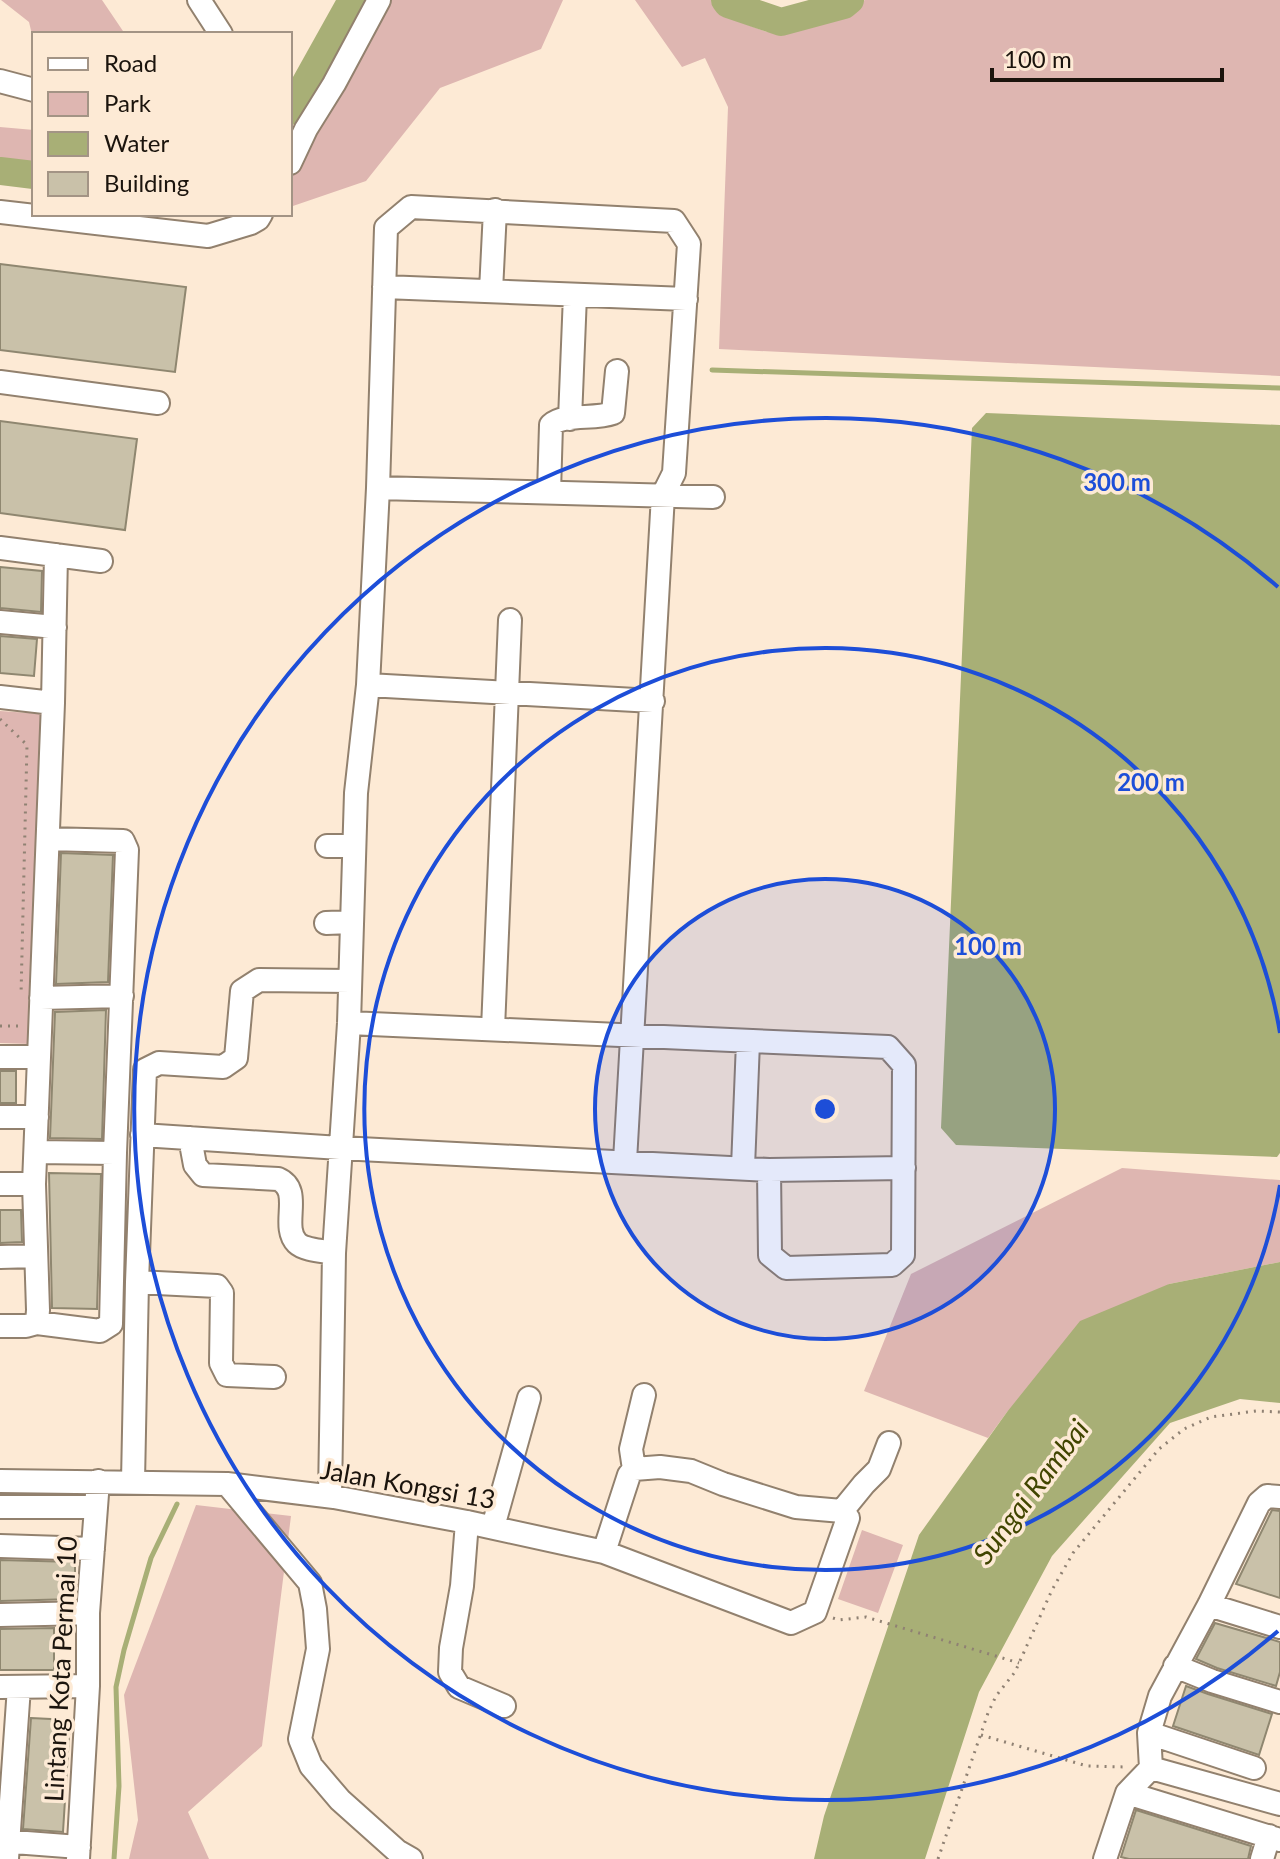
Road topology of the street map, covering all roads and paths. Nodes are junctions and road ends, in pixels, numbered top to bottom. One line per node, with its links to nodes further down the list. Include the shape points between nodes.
1 (199, 0): 3 (street)
2 (379, 0): 6 (street)
3 (220, 32)
4 (0, 81): 5 (street)
5 (32, 89)
6 (292, 159)
7 (495, 210): 12 (street, via 411,207 386,228); 13 (street); 15 (street, via 674,221 689,244)
8 (0, 212): 9 (street)
9 (32, 216)
10 (35, 216): 11 (street, via 208,236)
11 (260, 216)
12 (384, 287): 13 (street); 20 (street)
13 (491, 291): 14 (street)
14 (575, 295): 15 (street); 19 (street)
15 (686, 299): 22 (street, via 674,473)
16 (617, 371): 19 (street, via 613,413)
17 (0, 382): 18 (street)
18 (158, 403)
19 (570, 419): 21 (street, via 551,425)
20 (378, 488): 21 (street); 30 (street)
21 (549, 492): 22 (street)
22 (663, 495): 23 (street); 33 (street)
23 (713, 497)
24 (0, 548): 25 (street)
25 (56, 555): 26 (street); 29 (street)
26 (101, 561)
27 (510, 620): 31 (street)
28 (0, 622): 29 (street)
29 (55, 627): 34 (street)
30 (368, 685): 31 (street); 38 (street)
31 (508, 693): 33 (street); 47 (street)
32 (0, 697): 34 (street)
33 (653, 701): 48 (street)
34 (53, 703): 36 (street)
35 (0, 719): 43 (path, via 27,745)
36 (48, 839): 42 (street, via 123,841 127,850); 43 (street)
37 (327, 846): 38 (street)
38 (354, 846): 39 (street)
39 (352, 922): 40 (street); 41 (street)
40 (326, 923)
41 (350, 981): 45 (street); 54 (street, via 259,980 242,991 236,1058 223,1067 159,1063 145,1070)
42 (122, 996): 43 (street); 58 (street)
43 (31, 997): 51 (street)
44 (21, 1011): 46 (path, via 21,1026)
45 (349, 1023): 47 (street); 56 (street)
46 (0, 1026)
47 (493, 1029): 48 (street)
48 (633, 1034): 49 (street); 59 (street)
49 (748, 1042): 60 (street); 61 (street, via 888,1047 904,1065)
50 (0, 1057): 51 (street)
51 (38, 1057): 53 (street)
52 (0, 1117): 53 (street)
53 (37, 1117): 57 (street)
54 (142, 1135): 55 (street); 68 (street)
55 (190, 1138): 56 (street); 65 (street, via 195,1165 203,1175 286,1182 296,1242)
56 (340, 1148): 59 (street); 65 (street)
57 (36, 1152): 58 (street); 64 (street)
58 (115, 1153): 69 (street, via 111,1324 100,1331)
59 (625, 1161): 60 (street)
60 (743, 1167): 62 (street)
61 (904, 1168): 62 (street); 62 (street, via 903,1255 892,1265 786,1268 770,1255)
62 (769, 1170)
63 (0, 1184): 64 (street)
64 (34, 1184): 66 (street)
65 (334, 1253): 81 (street)
66 (35, 1256): 67 (street); 69 (street, via 38,1310)
67 (0, 1257)
68 (137, 1282): 71 (street, via 217,1286 222,1293 221,1363 227,1375); 79 (street)
69 (31, 1324): 70 (street)
70 (0, 1326)
71 (274, 1377)
72 (644, 1395): 76 (street, via 631,1449)
73 (529, 1398): 87 (street)
74 (1280, 1412): 96 (path, via 1211,1417 1159,1449 1073,1553)
75 (889, 1443): 85 (street, via 879,1469)
76 (634, 1469): 85 (street, via 691,1471 796,1507); 90 (street)
77 (0, 1481): 78 (street, Jalan Kongsi 13)
78 (98, 1481): 79 (street, Jalan Kongsi 13); 84 (street, Lintang Kota Permai 10)
79 (133, 1481): 80 (street, Jalan Kongsi 13)
80 (227, 1484): 81 (street, Jalan Kongsi 13); 111 (street, via 310,1583 318,1649 300,1739 311,1766)
81 (330, 1496): 86 (street, Jalan Kongsi 13)
82 (1280, 1497): 91 (street, via 1267,1496 1259,1503)
83 (0, 1507): 84 (street)
84 (96, 1507): 89 (street, Lintang Kota Permai 10)
85 (842, 1511): 92 (street, via 848,1518)
86 (467, 1522): 87 (street, Jalan Kongsi 13); 101 (street, via 450,1672 459,1687)
87 (493, 1527): 90 (street, Jalan Kongsi 13)
88 (0, 1546): 89 (street)
89 (93, 1549): 93 (street, Lintang Kota Permai 10)
90 (604, 1552): 92 (street, Jalan Kongsi 13, via 791,1623)
91 (1209, 1605): 95 (street); 97 (street)
92 (815, 1612): 96 (path, via 839,1620 866,1617)
93 (88, 1613): 94 (street); 98 (street, Lintang Kota Permai 10)
94 (0, 1615)
95 (1280, 1627)
96 (1019, 1663): 103 (path, via 996,1696)
97 (1175, 1666): 100 (street); 102 (street)
98 (88, 1686): 99 (street); 110 (street, Lintang Kota Permai 10)
99 (9, 1687): 109 (street)
100 (1280, 1702)
101 (504, 1706)
102 (1149, 1733): 104 (street); 105 (street)
103 (981, 1735): 104 (path, via 1087,1766); 112 (path)
104 (1151, 1768): 106 (street); 107 (street)
105 (1254, 1768)
106 (1127, 1793): 108 (street); 113 (street)
107 (1279, 1797)
108 (1274, 1838): 114 (street)
109 (5, 1847): 110 (street)
110 (79, 1853)
111 (401, 1856)
112 (938, 1859)
113 (1105, 1859)
114 (1262, 1859)

